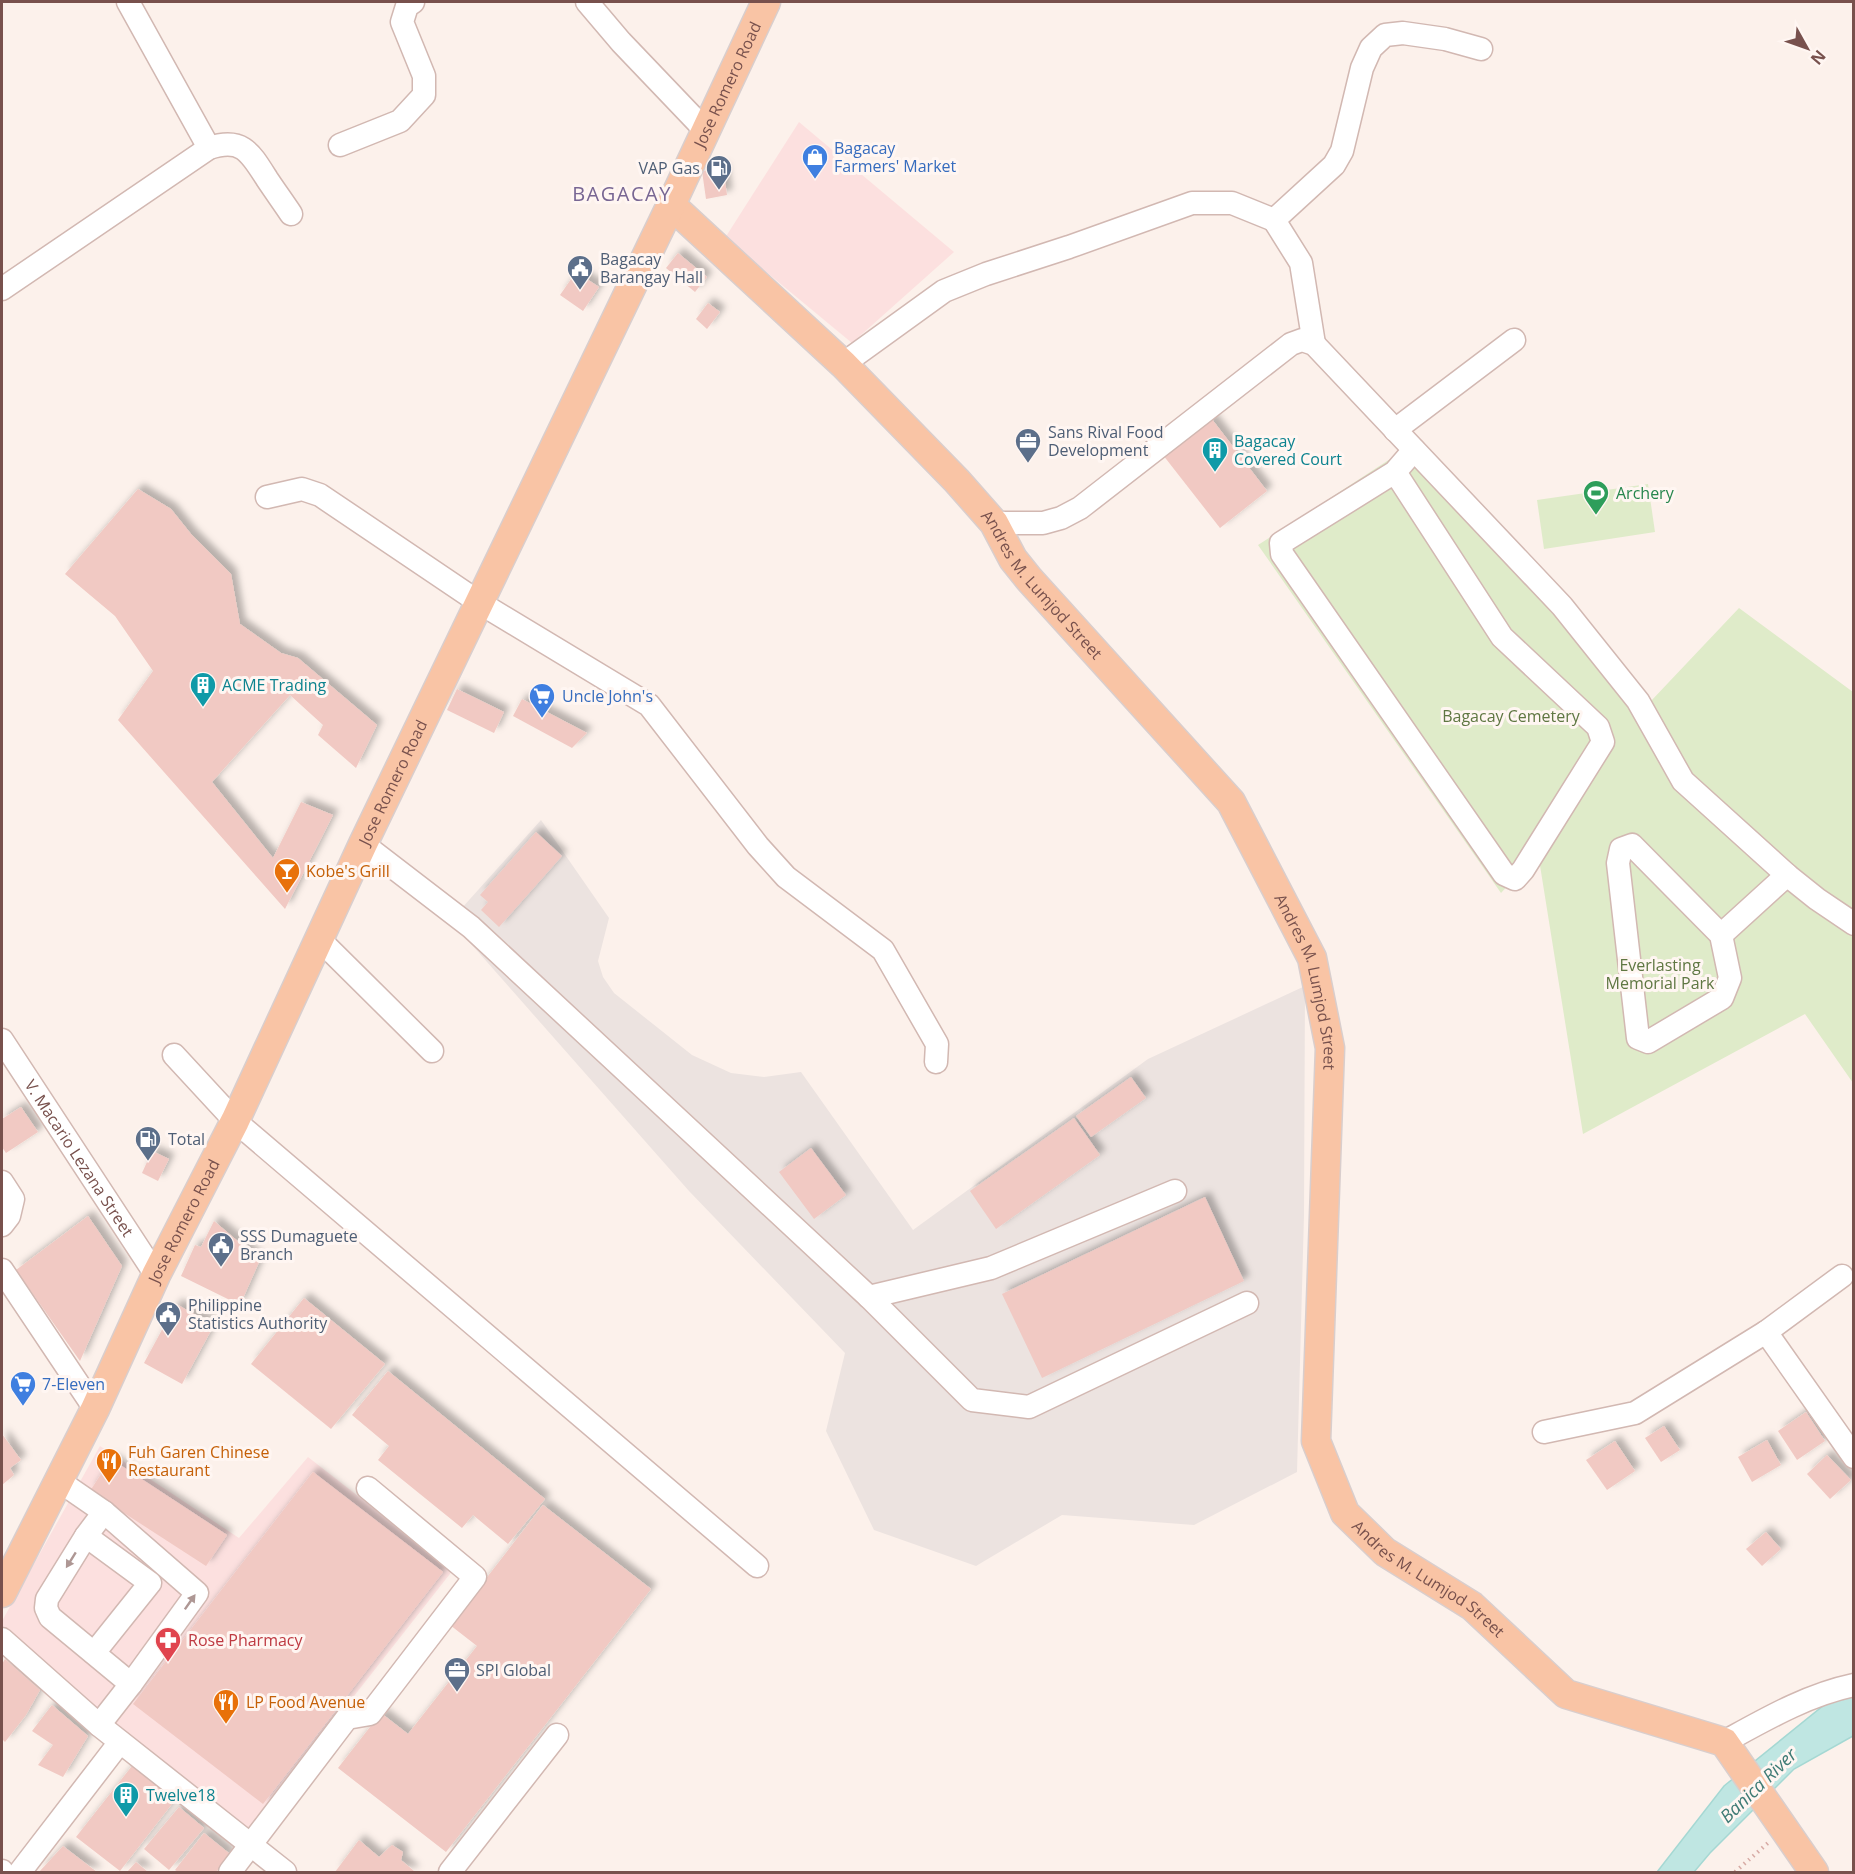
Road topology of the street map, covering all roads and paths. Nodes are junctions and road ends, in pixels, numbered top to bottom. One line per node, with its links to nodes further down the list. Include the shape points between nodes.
1 (128, 2): 8 (street)
2 (413, 2): 7 (street, via 407,6 402,22 424,76 424,95 400,121)
3 (587, 2): 6 (street)
4 (766, 2): 6 (main road, Jose Romero Road)
5 (1481, 49): 11 (street, via 1403,33 1384,35 1371,48 1362,68 1342,151 1334,165)
6 (706, 131): 9 (main road, Jose Romero Road)
7 (340, 145)
8 (209, 148): 10 (street, via 234,144 252,155); 12 (street)
9 (671, 205): 15 (main road, Andres M. Lumjod Street); 21 (main road, Jose Romero Road)
10 (291, 214)
11 (1274, 220): 14 (street, via 1300,263); 15 (street, via 1232,203 1192,203 944,291)
12 (2, 289)
13 (1514, 340): 16 (street)
14 (1314, 345): 16 (street); 20 (street, via 1302,340 1291,344 1080,508 1043,523)
15 (843, 364): 20 (main road, Andres M. Lumjod Street)
16 (1395, 430): 17 (street)
17 (1414, 450): 18 (street); 23 (street, via 1562,606 1638,701 1683,781)
18 (1395, 472): 18 (street, via 1502,637 1598,727 1602,742 1515,879 1504,874 1282,554 1281,543)
19 (267, 497): 21 (street, via 302,489 320,495)
20 (994, 523): 57 (main road, Andres M. Lumjod Street, via 1029,579 1231,802 1312,958 1330,1048 1316,1441 1345,1513 1385,1552 1472,1605 1566,1694)
21 (480, 603): 22 (main road, Jose Romero Road); 30 (street, via 650,705 786,877 883,950 937,1044)
22 (363, 844): 26 (main road, Jose Romero Road); 38 (street, via 471,927)
23 (1787, 875): 24 (street); 25 (street)
24 (1854, 924)
25 (1721, 935): 25 (street, via 1632,845 1621,849 1618,863 1638,1038 1648,1042 1722,998 1730,978)
26 (319, 939): 28 (street); 31 (main road, Jose Romero Road)
27 (2, 1040): 36 (street, V. Macario Lezana Street)
28 (432, 1051)
29 (174, 1055): 31 (street)
30 (936, 1062)
31 (235, 1121): 36 (main road, Jose Romero Road); 48 (street)
32 (2, 1182): 34 (street, via 13,1199)
33 (1174, 1191): 38 (street, via 991,1268)
34 (2, 1225)
35 (2, 1270): 41 (street)
36 (156, 1275): 41 (main road, Jose Romero Road)
37 (1842, 1276): 40 (street)
38 (869, 1297): 39 (street, via 972,1400 1029,1407)
39 (1247, 1303)
40 (1766, 1332): 42 (street, via 1635,1413); 43 (street)
41 (95, 1409): 44 (main road, Jose Romero Road)
42 (1544, 1432)
43 (1854, 1457)
44 (59, 1481): 46 (street); 49 (main road, Jose Romero Road)
45 (368, 1488): 59 (street, via 476,1578 370,1714 347,1718)
46 (104, 1512): 47 (street); 52 (street, one-way to 46, via 196,1593)
47 (86, 1536): 51 (street, one-way to 51, via 47,1599 46,1608 50,1617); 51 (street, via 150,1583)
48 (757, 1566)
49 (2, 1593)
50 (2, 1639): 54 (street)
51 (94, 1653): 52 (street)
52 (131, 1684): 54 (street)
53 (1854, 1684): 57 (street, via 1781,1711)
54 (99, 1725): 56 (street)
55 (557, 1735): 63 (street)
56 (120, 1742): 59 (street); 60 (street)
57 (1731, 1752): 58 (main road)
58 (1784, 1831): 64 (path); 65 (main road)
59 (249, 1845): 61 (street); 62 (street)
60 (20, 1872)
61 (230, 1872)
62 (285, 1872)
63 (450, 1872)
64 (1735, 1872)
65 (1814, 1872)

